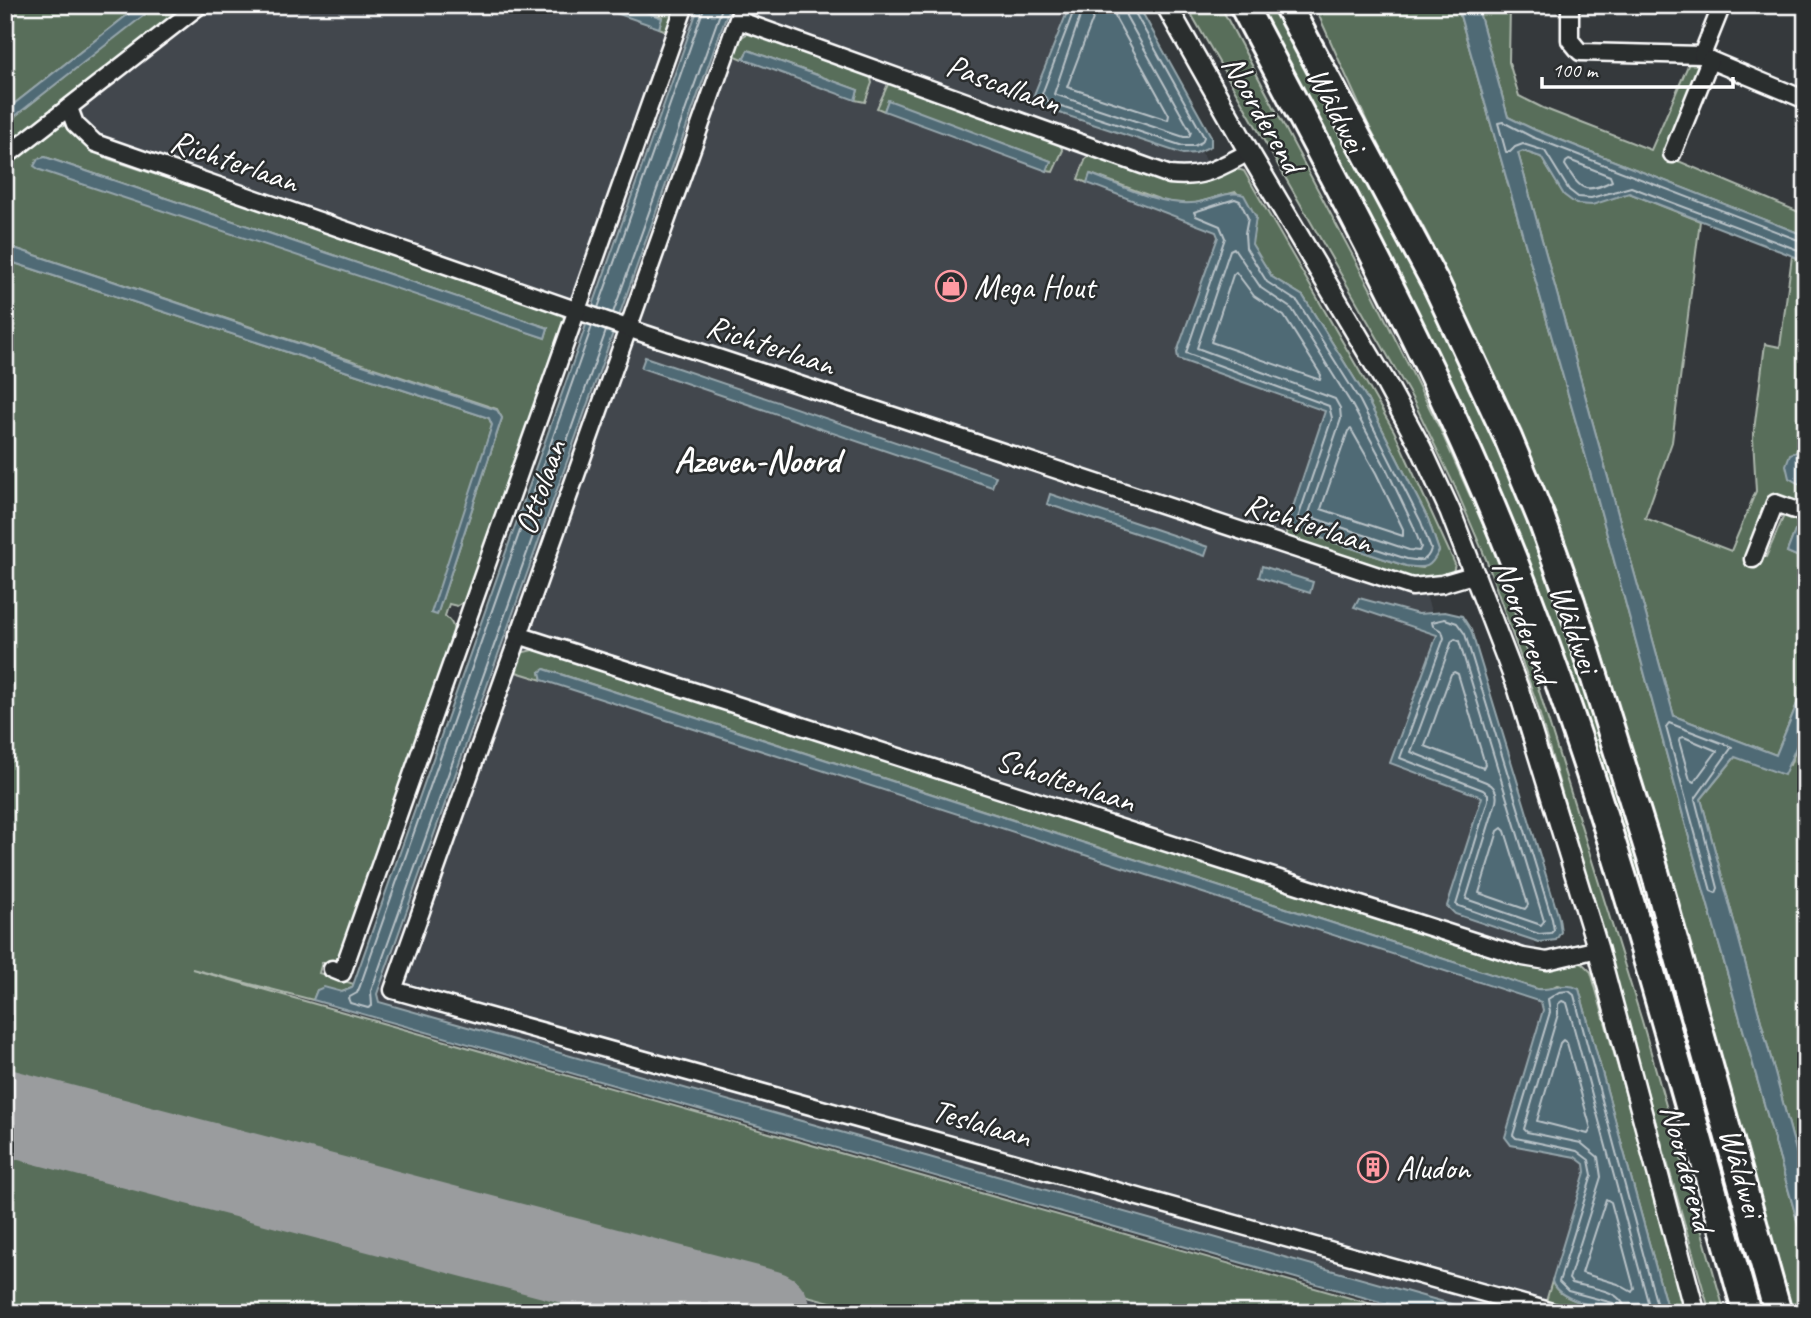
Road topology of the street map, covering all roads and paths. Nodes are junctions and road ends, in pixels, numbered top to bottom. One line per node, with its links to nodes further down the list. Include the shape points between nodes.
1 (200, 5): 13 (street)
2 (685, 5): 17 (street, Ottolaan)
3 (1166, 5): 14 (street, Noorderend)
4 (1243, 5): 28 (highway, Wâldwei, via 1409,323 1520,575 1613,846)
5 (1287, 5): 11 (highway, Wâldwei)
6 (1298, 5): 11 (highway)
7 (1570, 5): 10 (street, via 1570,40 1580,52)
8 (1722, 5): 10 (street)
9 (740, 12): 14 (street, Pascallaan, via 1170,175 1190,177 1217,170); 18 (street, Ottolaan)
10 (1706, 57): 12 (street); 15 (street)
11 (1324, 75): 29 (highway, Wâldwei, via 1437,286 1508,438 1549,542 1652,861)
12 (1806, 100)
13 (69, 108): 16 (street); 17 (street, Richterlaan, via 75,124 95,143)
14 (1249, 152): 21 (street, Noorderend, via 1393,396)
15 (1672, 154)
16 (5, 157)
17 (581, 312): 18 (street, Richterlaan); 24 (street, Ottolaan, via 462,616 342,973)
18 (624, 327): 21 (street, Richterlaan, via 1412,587); 22 (street, Ottolaan)
19 (1806, 514): 20 (street, via 1775,503)
20 (1753, 559)
21 (1476, 574): 23 (street, Noorderend, via 1518,688)
22 (519, 635): 23 (street, Scholtenlaan, via 1523,957 1547,961); 25 (street, Ottolaan)
23 (1598, 949): 27 (street, Noorderend)
24 (332, 970)
25 (393, 989): 26 (street, Teslalaan)
26 (1556, 1313)
27 (1695, 1313)
28 (1747, 1313)
29 (1778, 1313)

